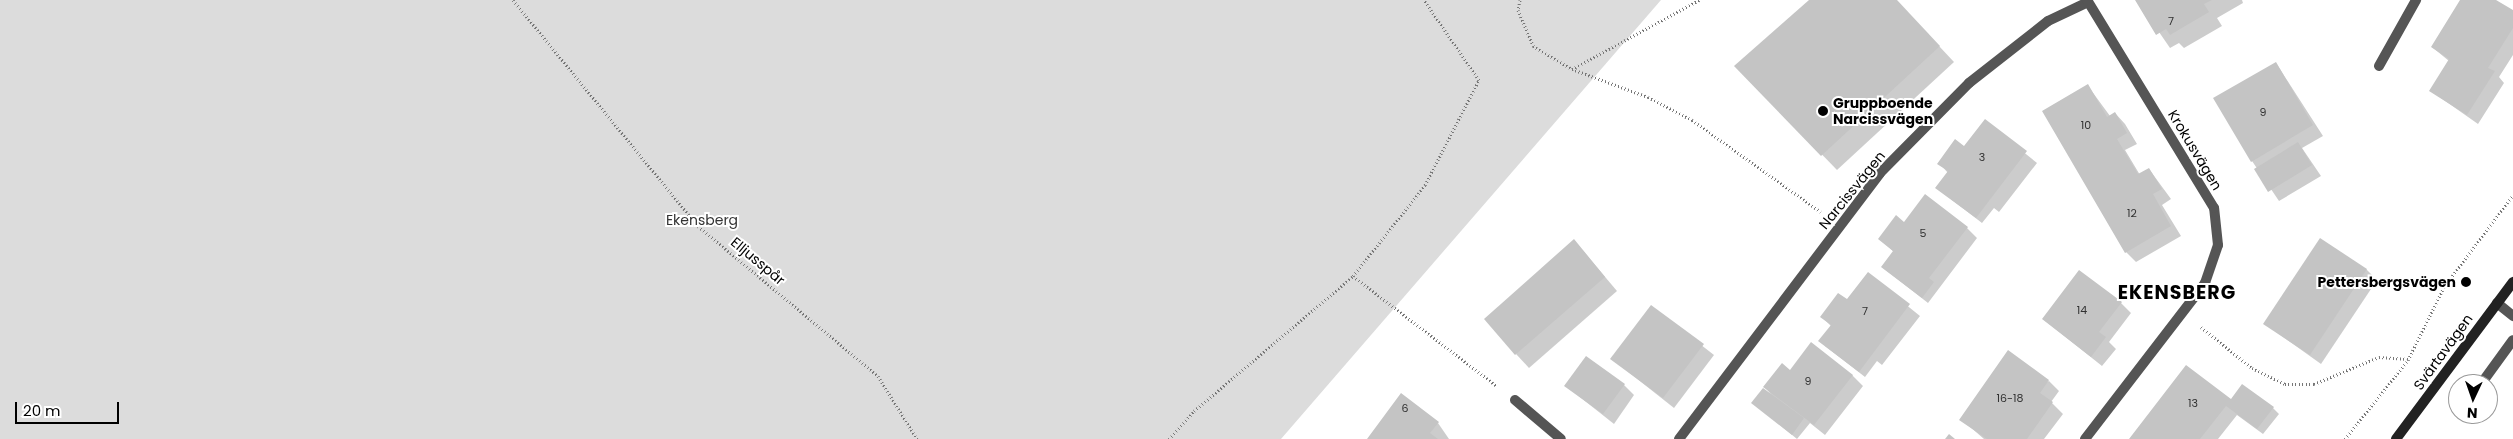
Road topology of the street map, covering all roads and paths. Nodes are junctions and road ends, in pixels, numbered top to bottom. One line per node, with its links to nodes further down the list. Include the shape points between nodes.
1 (513, 0): 20 (path, Elljusspår, via 698,226 878,376)
2 (1424, 0): 11 (path, via 1479,80 1425,185)
3 (1520, 0): 8 (path, via 1518,10 1533,46)
4 (1699, 0): 8 (path)
5 (2416, 0): 7 (street)
6 (2088, 1): 10 (street, Narcissvägen, via 2048,21 1969,83 1880,173); 14 (street, Krokusvägen, via 2214,208 2218,245 2205,283)
7 (2379, 66)
8 (1572, 69): 10 (path, via 1648,97 1692,120)
9 (2513, 195): 17 (path, via 2444,287)
10 (1840, 226): 23 (street, Narcissvägen)
11 (1354, 276): 19 (path); 21 (path, via 1194,411)
12 (2513, 282): 13 (main road, Svärtavägen)
13 (2497, 303): 15 (street); 26 (main road, Svärtavägen)
14 (2186, 306): 17 (path, via 2204,330 2252,368 2285,384 2314,384 2379,357); 24 (street, Krokusvägen)
15 (2513, 316)
16 (2513, 340): 18 (street)
17 (2408, 360): 25 (path)
18 (2488, 374)
19 (1515, 400): 22 (street)
20 (917, 439)
21 (1170, 439)
22 (1561, 439)
23 (1679, 439)
24 (2085, 439)
25 (2345, 439)
26 (2396, 439)

